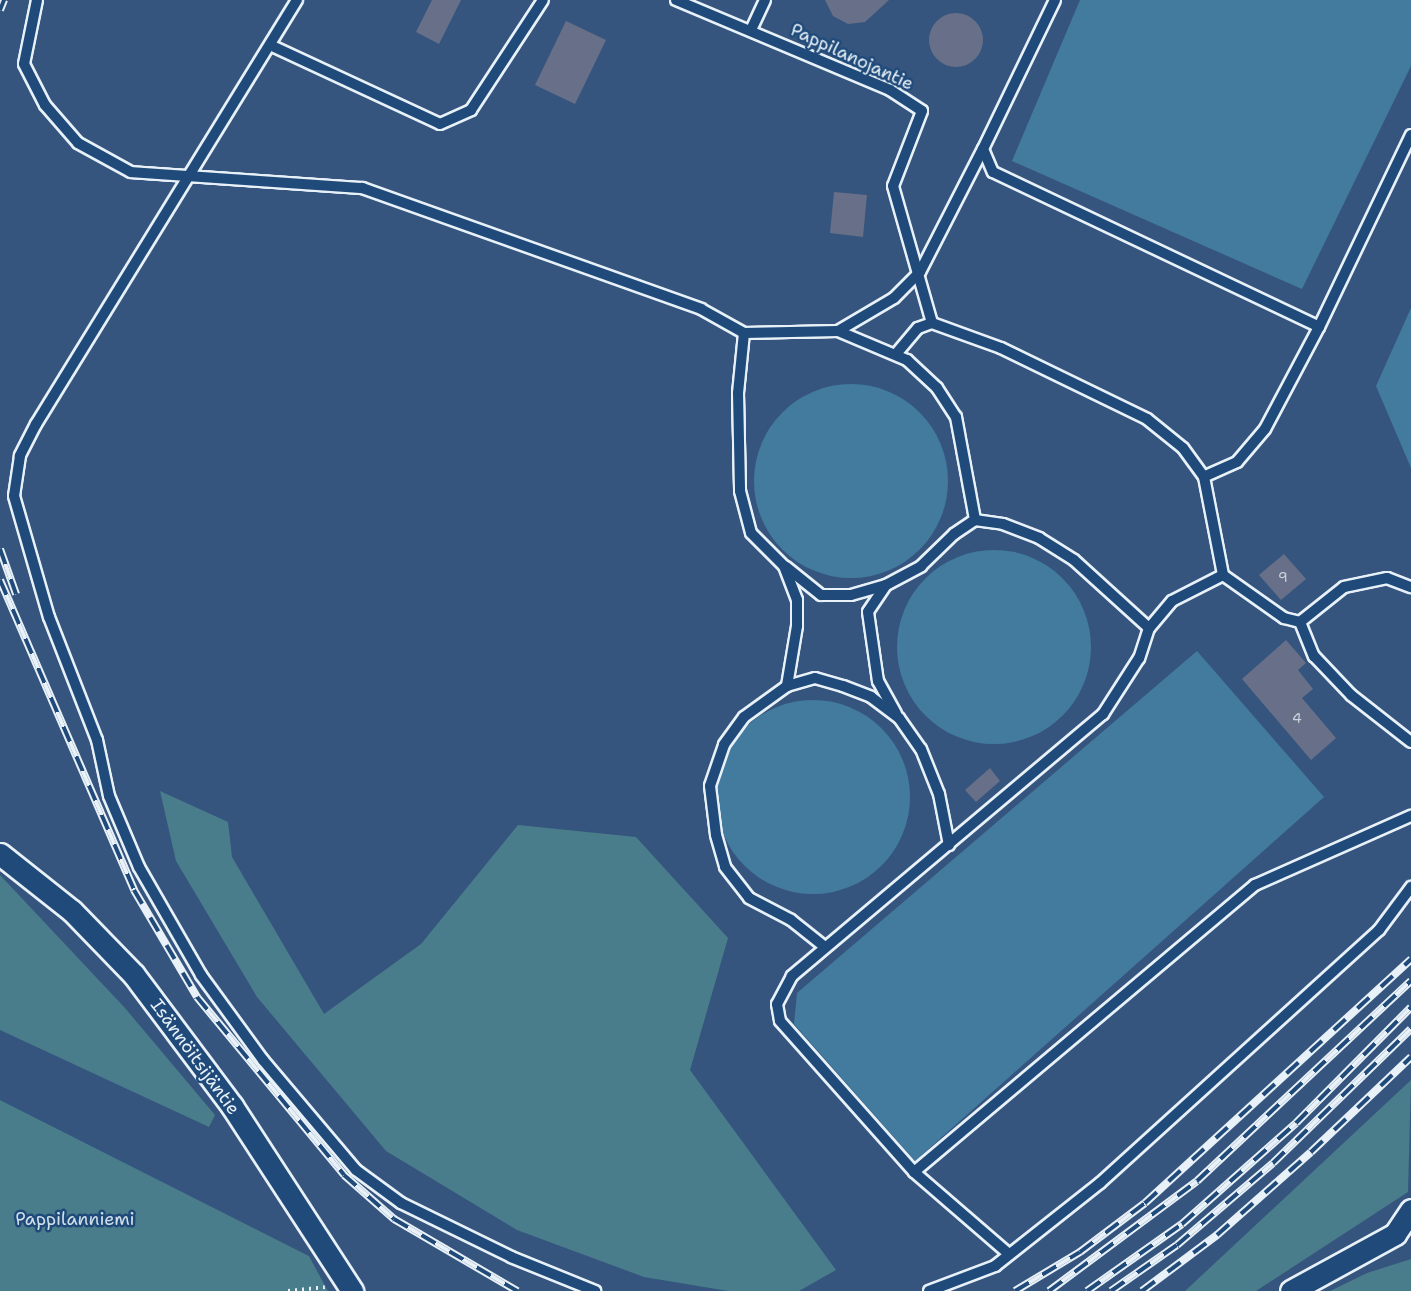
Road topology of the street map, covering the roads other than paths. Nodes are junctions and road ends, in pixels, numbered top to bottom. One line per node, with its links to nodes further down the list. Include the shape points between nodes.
1 (37, 0): 11 (lane, via 24,64 45,105 78,143 131,172)
2 (297, 0): 8 (lane)
3 (543, 0): 8 (lane, via 471,110 440,124)
4 (676, 0): 7 (lane, Pappilanojantie)
5 (765, 0): 7 (lane)
6 (1055, 0): 10 (lane)
7 (751, 30): 12 (lane, Pappilanojantie, via 890,90 922,111 892,186)
8 (270, 45): 11 (lane)
9 (1411, 135): 14 (lane)
10 (983, 149): 12 (lane); 14 (lane, via 993,172)
11 (191, 175): 16 (lane, via 362,188 702,309); 38 (lane, via 36,424 20,456 16,483 15,496 50,617 97,740 109,796 139,867 201,975 262,1060 356,1170 401,1203 511,1257)
12 (919, 272): 13 (lane, Pappilanojantie); 15 (lane, via 894,298)
13 (932, 323): 17 (lane, via 918,328); 18 (lane, via 1001,348 1147,419 1183,448)
14 (1319, 327): 18 (lane, via 1265,429 1237,462)
15 (838, 331): 16 (lane); 17 (lane)
16 (744, 333): 20 (lane, via 738,393 740,491 751,533)
17 (896, 354): 19 (lane, via 937,388 956,417)
18 (1204, 477): 21 (lane)
19 (975, 520): 22 (lane, via 921,566); 25 (lane, via 1003,524 1039,538 1074,560)
20 (784, 566): 22 (lane, via 821,595 851,595); 26 (lane, via 797,600)
21 (1223, 575): 24 (lane, via 1284,618); 25 (lane, via 1172,601)
22 (886, 585): 27 (lane, via 868,612 870,637 878,681)
23 (1411, 587): 24 (lane, via 1387,578 1344,587)
24 (1300, 622): 28 (lane, via 1314,656 1351,695)
25 (1149, 628): 30 (lane, via 1139,658 1103,714)
26 (787, 686): 27 (lane, via 815,678 844,686 871,697); 33 (lane, via 744,717 724,745 710,786 716,835 724,867 749,898 790,920)
27 (898, 718): 30 (lane, via 921,749 939,794)
28 (1411, 742)
29 (1411, 816): 34 (lane, via 1255,885)
30 (949, 845): 33 (lane)
31 (0, 854): 37 (street, Isännöitsijäntie, via 72,911 134,975 232,1106)
32 (1411, 887): 36 (lane, via 1379,930 1303,1001 1100,1184)
33 (825, 947): 34 (lane, via 792,976 777,1004 780,1021)
34 (914, 1172): 36 (lane)
35 (1411, 1210): 40 (street, via 1395,1234)
36 (1009, 1254): 39 (lane, via 995,1266)
37 (352, 1288)
38 (595, 1291)
39 (929, 1291)
40 (1291, 1291)

